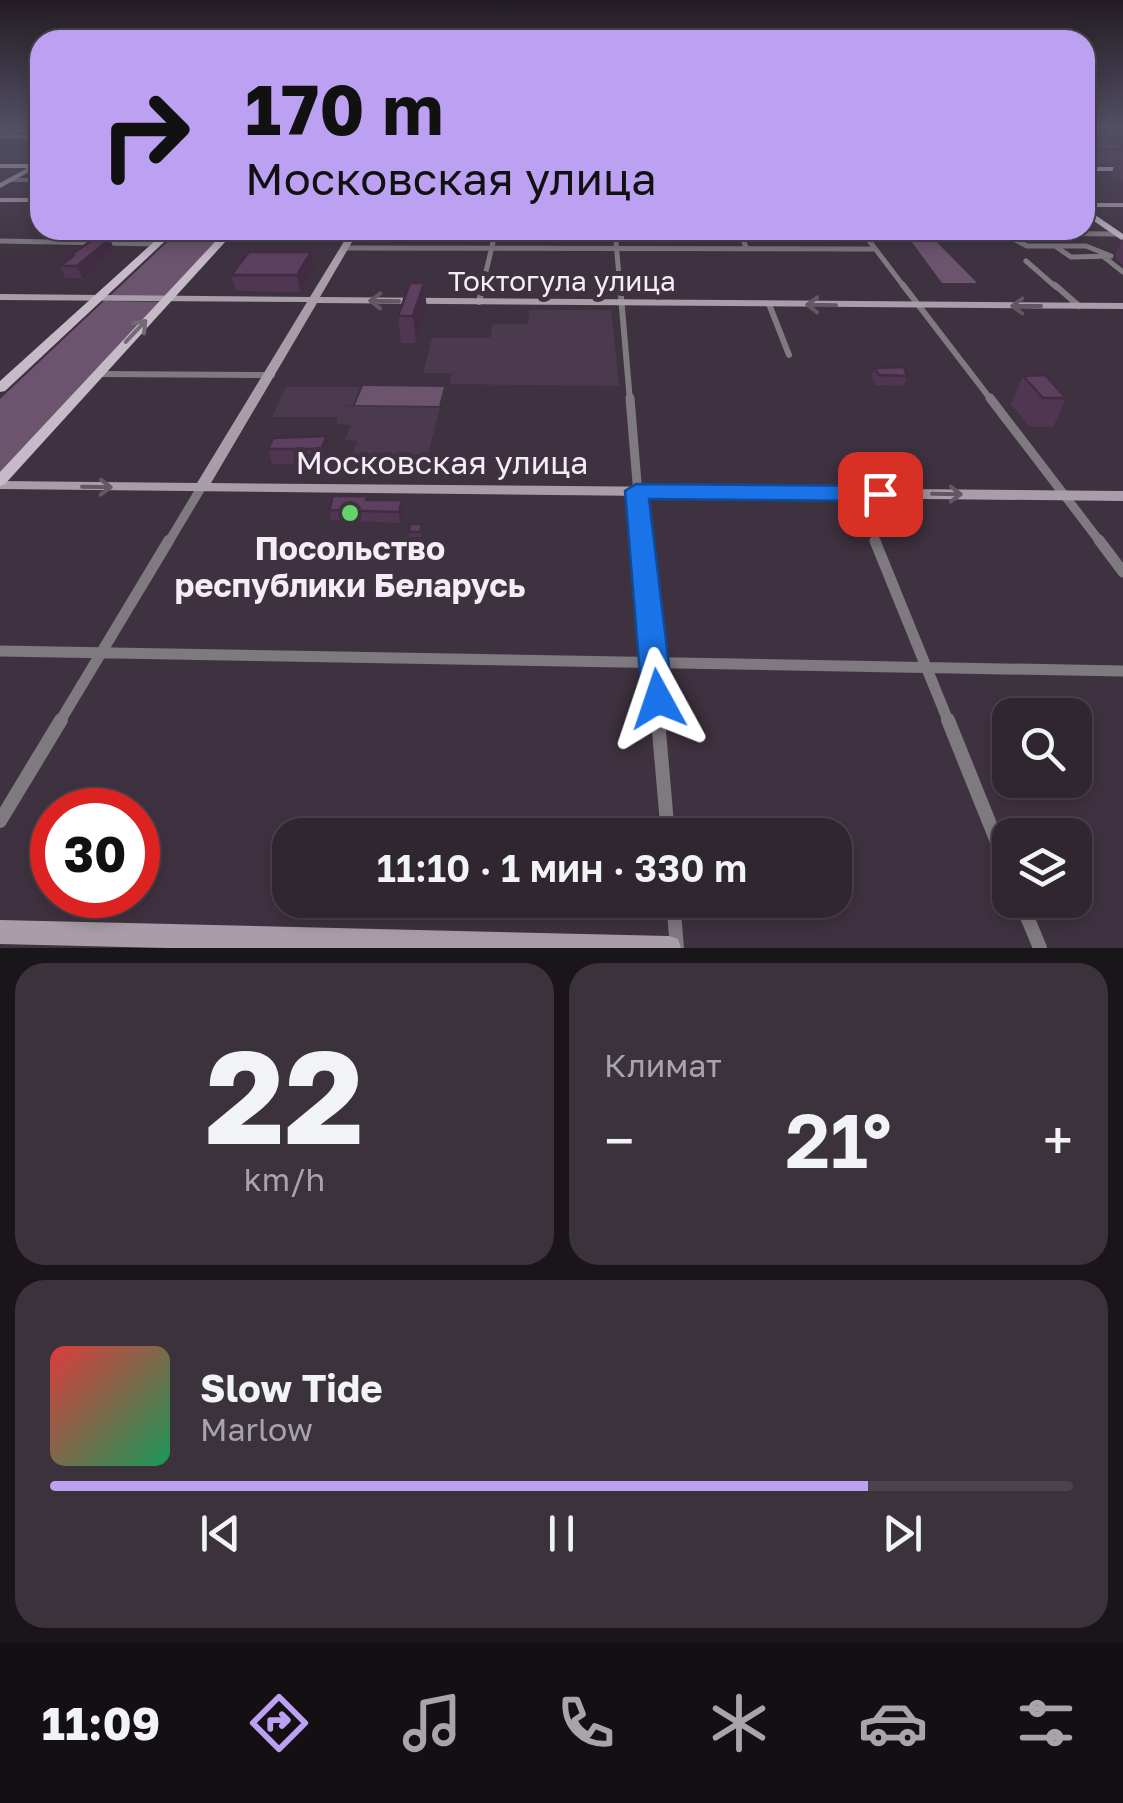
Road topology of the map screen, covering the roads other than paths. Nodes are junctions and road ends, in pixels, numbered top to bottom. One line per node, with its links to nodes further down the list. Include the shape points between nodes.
1 (28, 170): 2 (main road)
2 (9, 180): 3 (street); 4 (main road)
3 (30, 180)
4 (0, 186)
5 (0, 200): 6 (main road)
6 (30, 200)
7 (1123, 205): 8 (main road)
8 (1095, 207)
9 (1095, 216): 11 (main road)
10 (1095, 234): 11 (street)
11 (1120, 236)
12 (162, 240): 22 (main road)
13 (222, 240): 35 (main road)
14 (348, 240): 27 (main road)
15 (494, 240): 28 (street)
16 (616, 240): 23 (street)
17 (743, 240): 26 (street)
18 (869, 240): 29 (street)
19 (1010, 240): 24 (street, via 1017,246)
20 (1090, 240): 25 (street)
21 (0, 241): 22 (street)
22 (158, 244): 34 (main road)
23 (617, 246): 26 (street); 28 (street); 38 (street)
24 (1055, 246): 25 (street); 30 (street, via 1071,257)
25 (1098, 246): 30 (street, via 1110,255)
26 (746, 247): 29 (street)
27 (344, 248): 28 (street); 36 (main road)
28 (493, 248): 37 (street)
29 (876, 249): 40 (street)
30 (1104, 257): 32 (street)
31 (1026, 261): 41 (street)
32 (1123, 272)
33 (0, 297): 34 (main road, Токтогула улица)
34 (98, 298): 35 (main road, Токтогула улица); 46 (main road)
35 (166, 299): 36 (main road, Токтогула улица); 44 (main road, one-way to 35)
36 (315, 300): 37 (main road, Токтогула улица, one-way to 36); 45 (main road)
37 (479, 302): 38 (main road, Токтогула улица)
38 (622, 303): 39 (main road, Токтогула улица); 49 (street)
39 (769, 304): 40 (main road, Токтогула улица, one-way to 39); 43 (street)
40 (918, 306): 41 (main road, Токтогула улица, one-way to 40); 50 (street)
41 (1079, 306): 42 (main road, Токтогула улица)
42 (1123, 306)
43 (789, 355)
44 (98, 374): 45 (street); 47 (main road)
45 (272, 374): 48 (main road)
46 (0, 388)
47 (0, 483): 48 (main road, Московская улица, one-way to 48)
48 (201, 488): 49 (main road, Московская улица); 55 (street)
49 (636, 491): 50 (main road, Московская улица, one-way to 50); 56 (street)
50 (1067, 496): 51 (main road, Московская улица); 53 (street)
51 (1123, 496)
52 (876, 541): 57 (street)
53 (1123, 572)
54 (0, 650): 55 (street)
55 (101, 652): 56 (street); 60 (street)
56 (655, 664): 57 (street); 59 (street)
57 (927, 668): 58 (street); 61 (street)
58 (1123, 671)
59 (667, 818)
60 (0, 821)
61 (992, 829)
62 (675, 918): 67 (street)
63 (1028, 918): 68 (street)
64 (0, 932): 65 (main road)
65 (328, 944): 66 (main road)
66 (669, 948)
67 (677, 948)
68 (1040, 948)

